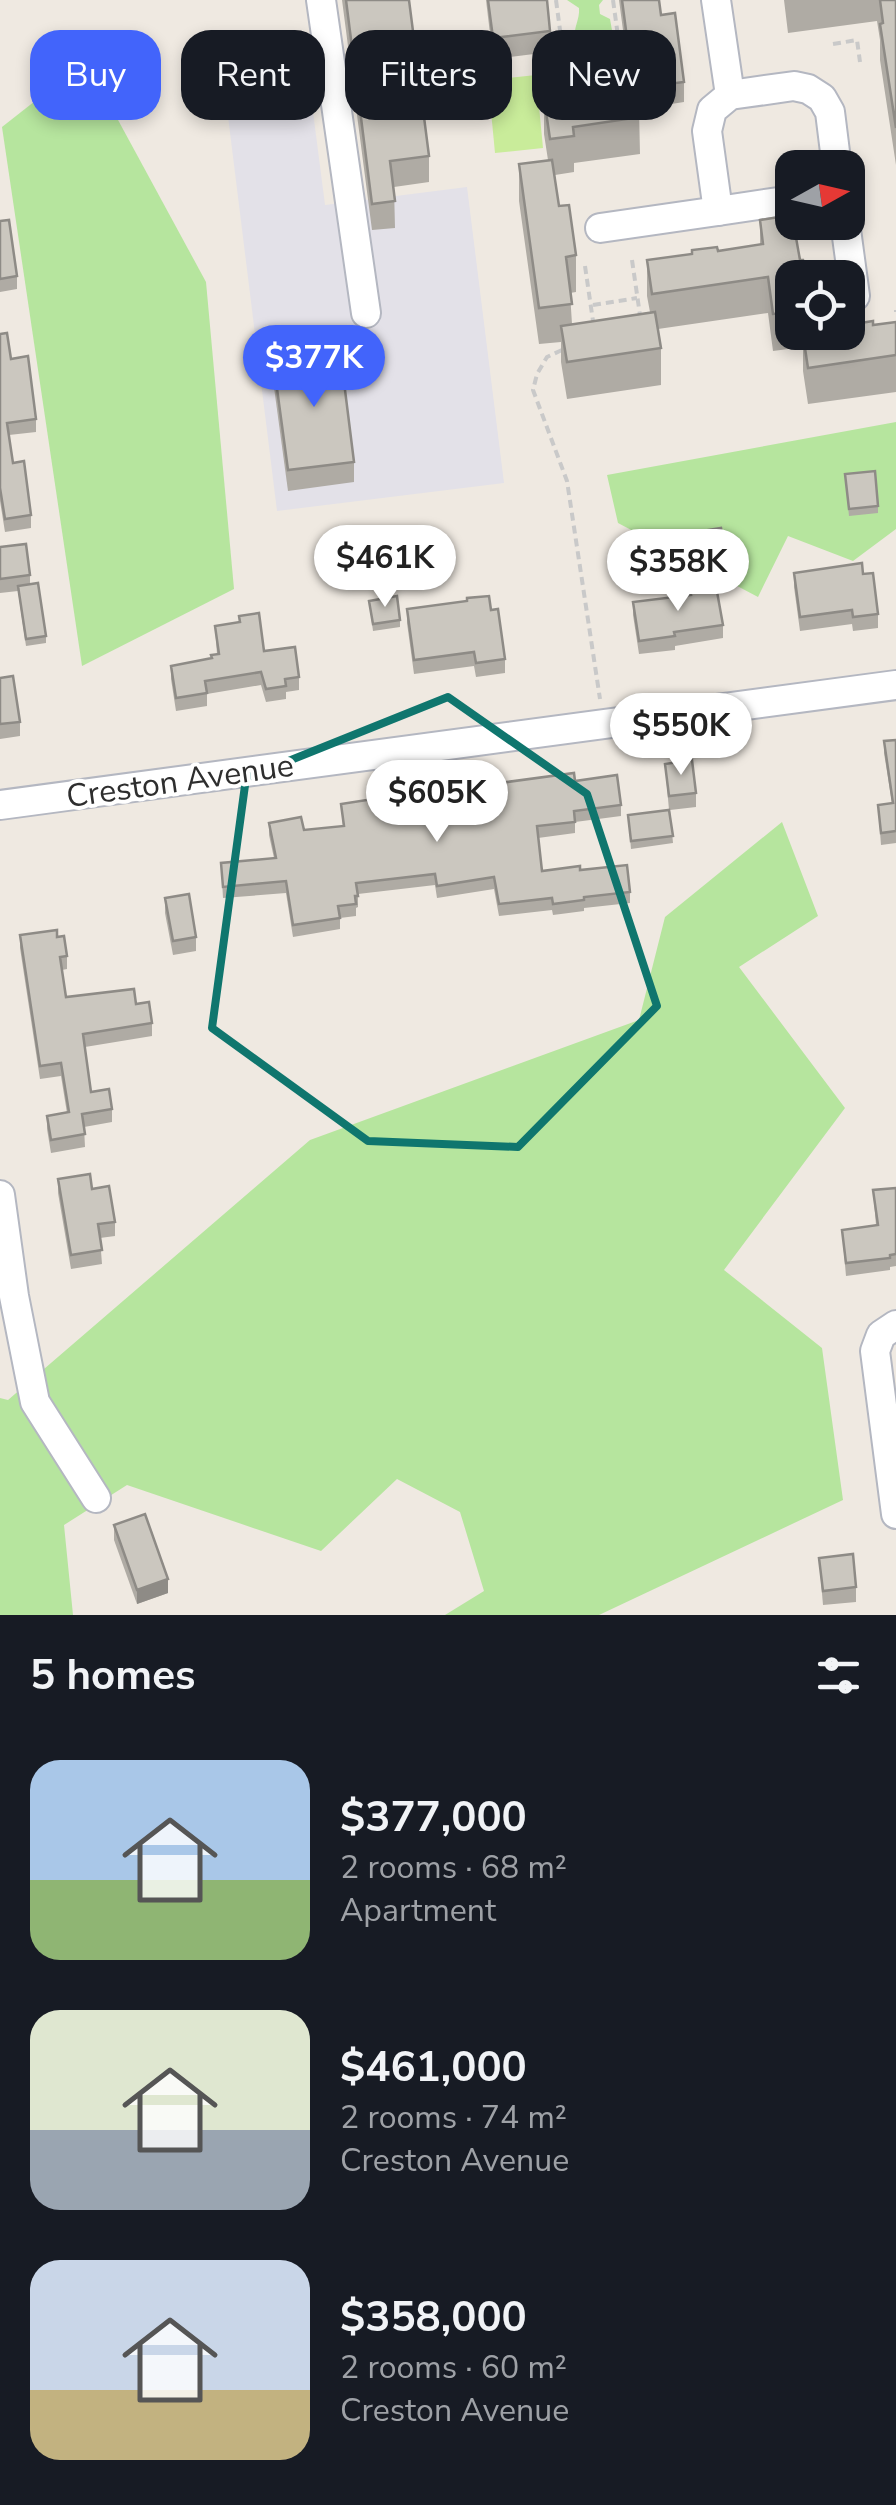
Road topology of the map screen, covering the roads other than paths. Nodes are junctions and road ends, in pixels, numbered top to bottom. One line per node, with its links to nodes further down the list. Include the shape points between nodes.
1 (320, 0): 8 (street)
2 (716, 0): 3 (street)
3 (730, 96): 4 (street, via 808,89 830,112); 6 (street, via 712,110 707,130)
4 (835, 150)
5 (775, 203): 6 (street)
6 (718, 211): 7 (street)
7 (600, 228)
8 (366, 314)
9 (896, 685): 10 (street, Creston Avenue)
10 (0, 805)
11 (0, 1195): 13 (street, via 35,1402)
12 (895, 1325): 14 (street, via 880,1335 875,1351)
13 (96, 1498)
14 (896, 1514)

